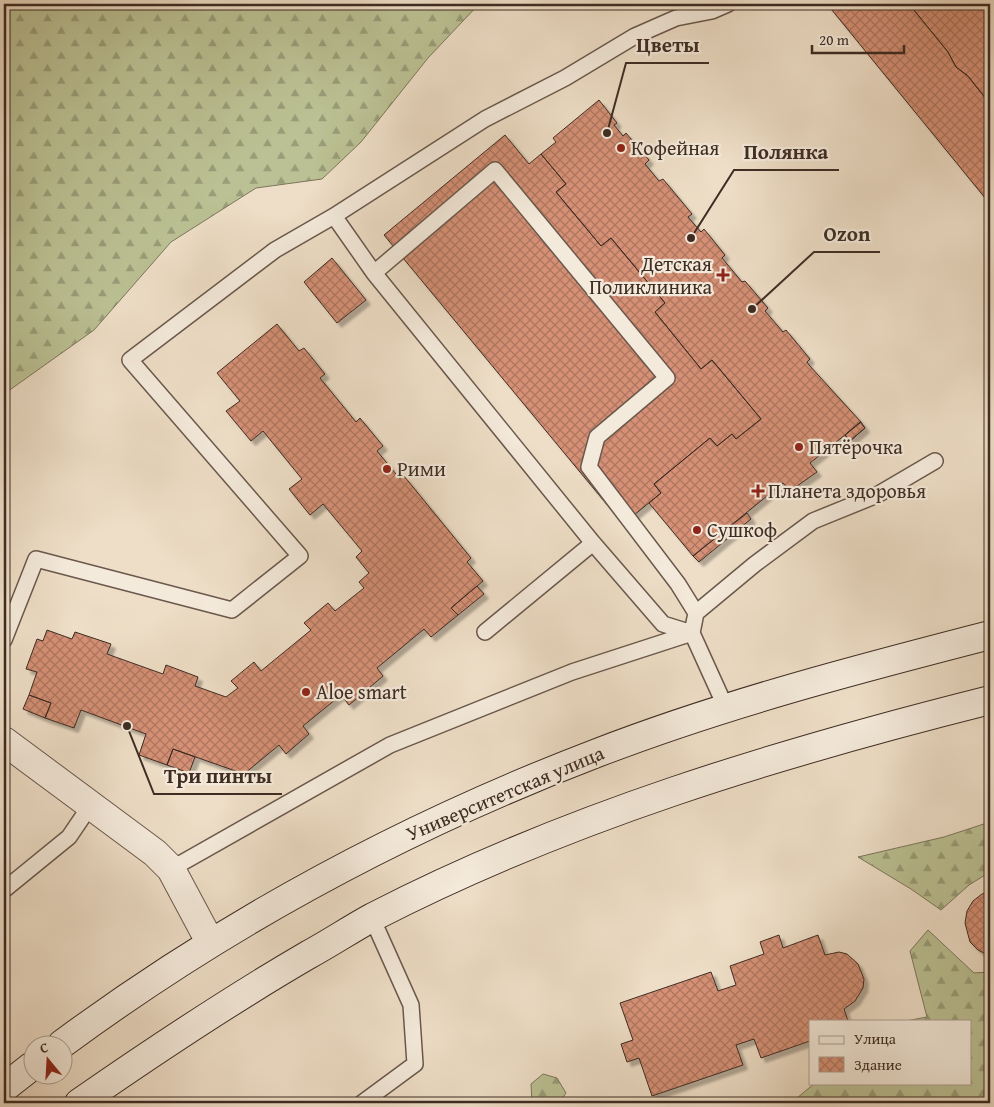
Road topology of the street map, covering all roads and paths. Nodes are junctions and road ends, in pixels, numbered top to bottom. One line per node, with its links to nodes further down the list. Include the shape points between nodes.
1 (728, 4): 2 (lane, via 712,11 676,18 635,36 565,78 485,119)
2 (334, 216): 3 (lane); 10 (lane, via 275,250 130,360 300,556 232,610 36,559)
3 (374, 274): 5 (lane); 6 (lane, via 495,170 667,378 597,437 589,467 678,584)
4 (935, 460): 6 (lane, via 877,495 813,521)
5 (593, 543): 7 (lane); 8 (lane, via 664,624)
6 (696, 613): 8 (lane)
7 (485, 632)
8 (692, 633): 12 (lane); 15 (lane, via 572,672 390,745)
9 (990, 635): 12 (main road, Университетская улица)
10 (4, 640)
11 (990, 700): 17 (main road, via 816,747 584,823 466,873)
12 (726, 708): 18 (main road, Университетская улица, via 598,752 485,799 344,866)
13 (4, 741): 14 (main road)
14 (90, 806): 15 (main road, via 155,853); 16 (lane, via 70,837)
15 (171, 869): 18 (main road)
16 (4, 890)
17 (372, 918): 22 (main road, via 248,990); 23 (lane, via 412,1005 415,1064)
18 (210, 942): 19 (main road, Университетская улица)
19 (72, 1037)
20 (22, 1074): 21 (main road)
21 (4, 1088)
22 (79, 1103)
23 (362, 1103)

